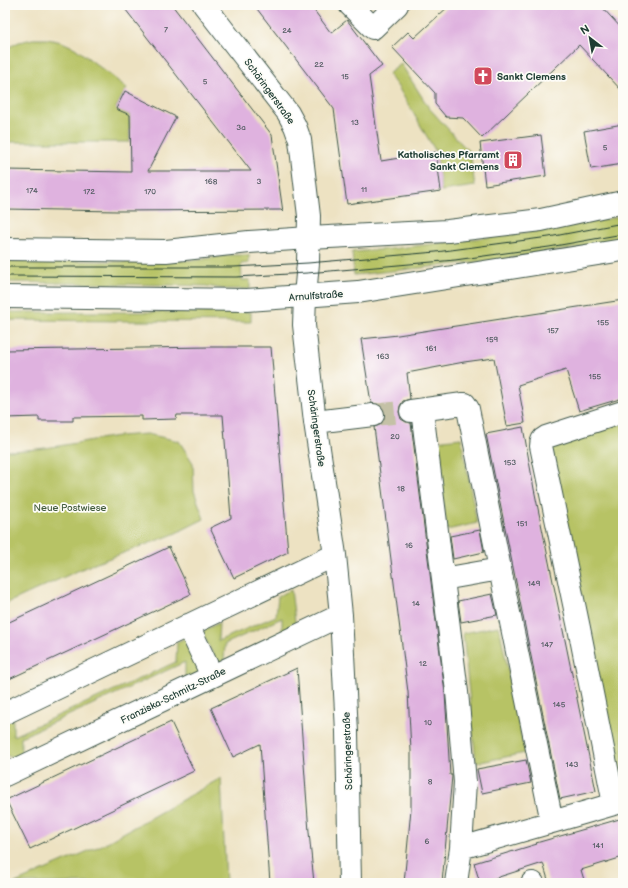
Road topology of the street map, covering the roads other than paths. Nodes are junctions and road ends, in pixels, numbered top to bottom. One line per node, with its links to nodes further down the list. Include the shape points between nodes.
1 (204, 5): 5 (street, Schäringerstraße, via 288,113 295,126 300,140 309,216)
2 (350, 5): 3 (street, via 373,28)
3 (398, 5)
4 (623, 202): 5 (street, via 541,220 448,231)
5 (309, 238): 6 (street, via 166,251); 8 (street, Schäringerstraße)
6 (5, 250)
7 (623, 250): 8 (street, Arnulfstraße, via 358,292)
8 (305, 296): 9 (street, Arnulfstraße, via 247,300); 12 (street, Schäringerstraße, via 304,325)
9 (5, 297)
10 (623, 412): 21 (street, via 546,436 541,442)
11 (373, 415): 12 (street)
12 (315, 422): 13 (street, Schäringerstraße)
13 (335, 555): 16 (street, Schäringerstraße); 17 (street)
14 (500, 569): 15 (street); 15 (street, via 466,404 416,410); 22 (street)
15 (443, 579): 23 (street, via 465,782)
16 (341, 615): 18 (street, Franziska-Schmitz-Straße); 24 (street, Schäringerstraße, via 347,732)
17 (188, 625): 18 (street); 19 (street)
18 (212, 676): 20 (street, Franziska-Schmitz-Straße)
19 (5, 713)
20 (5, 775)
21 (618, 802): 22 (street)
22 (552, 822): 23 (street)
23 (461, 848): 25 (street)
24 (350, 883)
25 (456, 883)

